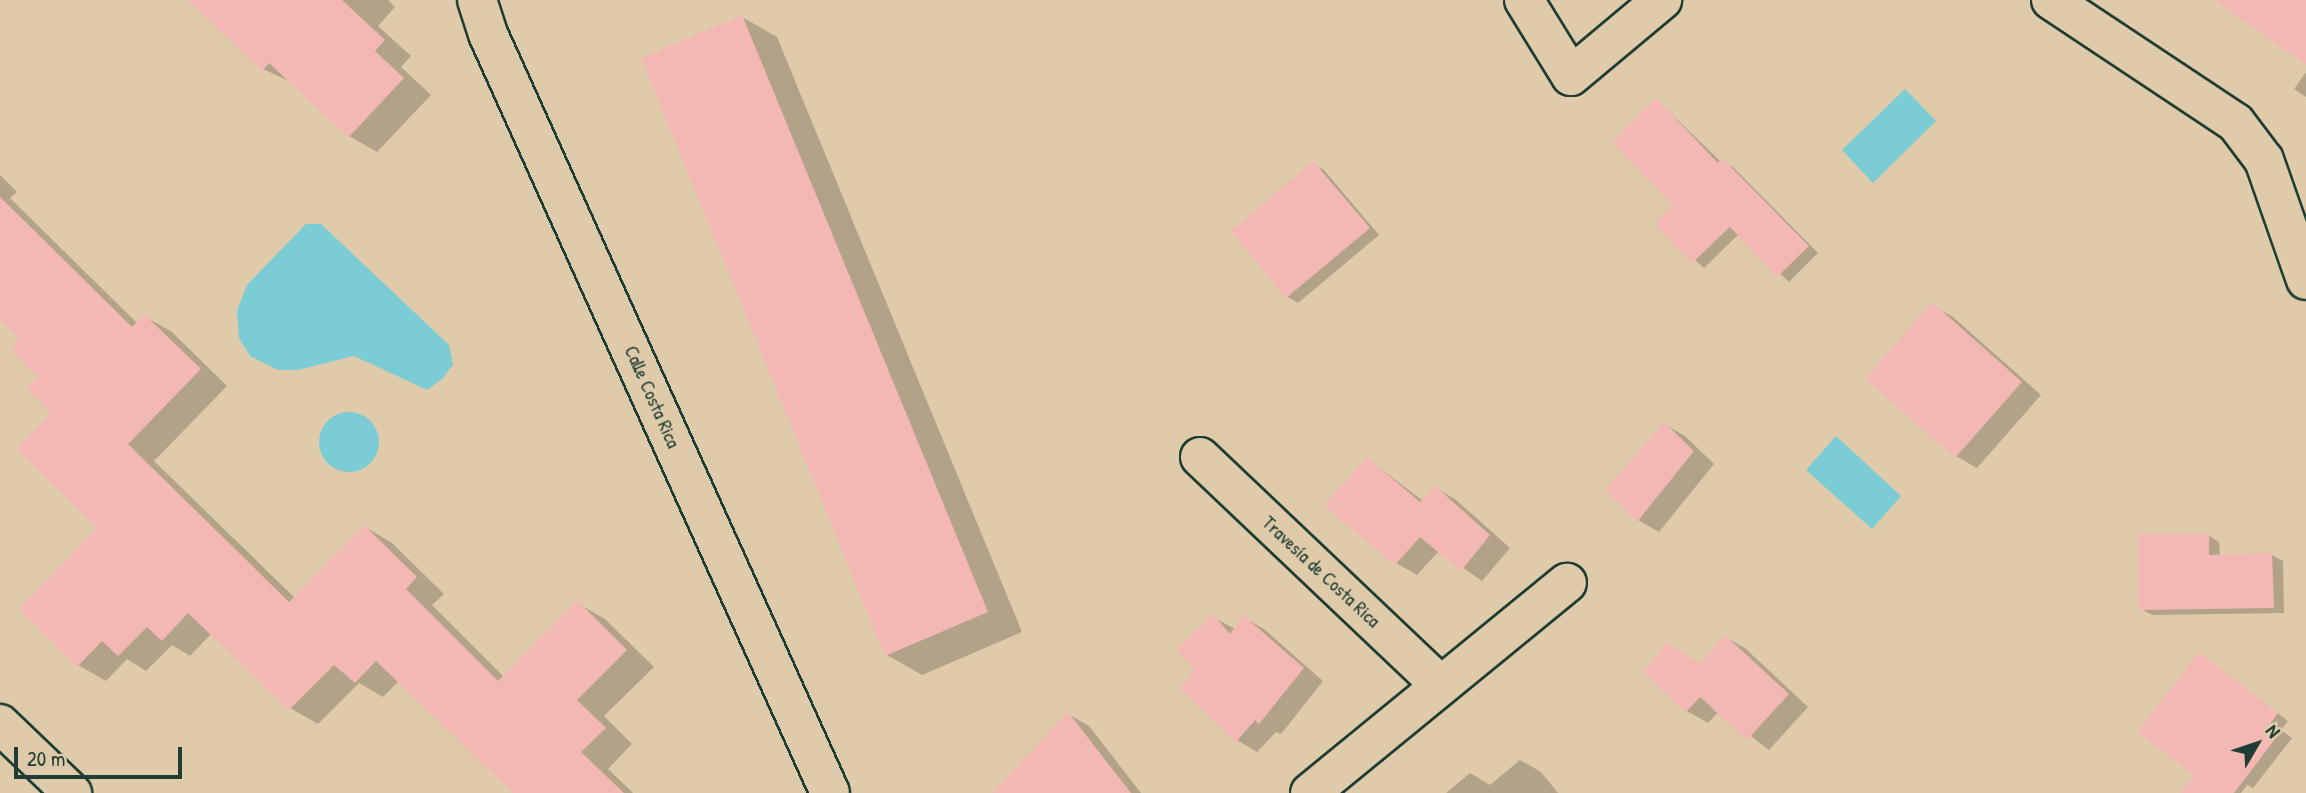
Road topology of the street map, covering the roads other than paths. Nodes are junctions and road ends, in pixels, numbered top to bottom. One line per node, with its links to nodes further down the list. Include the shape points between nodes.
1 (477, 0): 11 (street, Calle Costa Rica, via 493,46)
2 (1524, 0): 3 (street, via 1571,76)
3 (1662, 0)
4 (2051, 0): 5 (street, via 2236,123 2264,160)
5 (2306, 280)
6 (1200, 457): 8 (street, Travesía de Costa Rica)
7 (1567, 583): 8 (street)
8 (1441, 686): 12 (street)
9 (0, 724): 10 (street)
10 (72, 793)
11 (830, 793)
12 (1310, 793)

